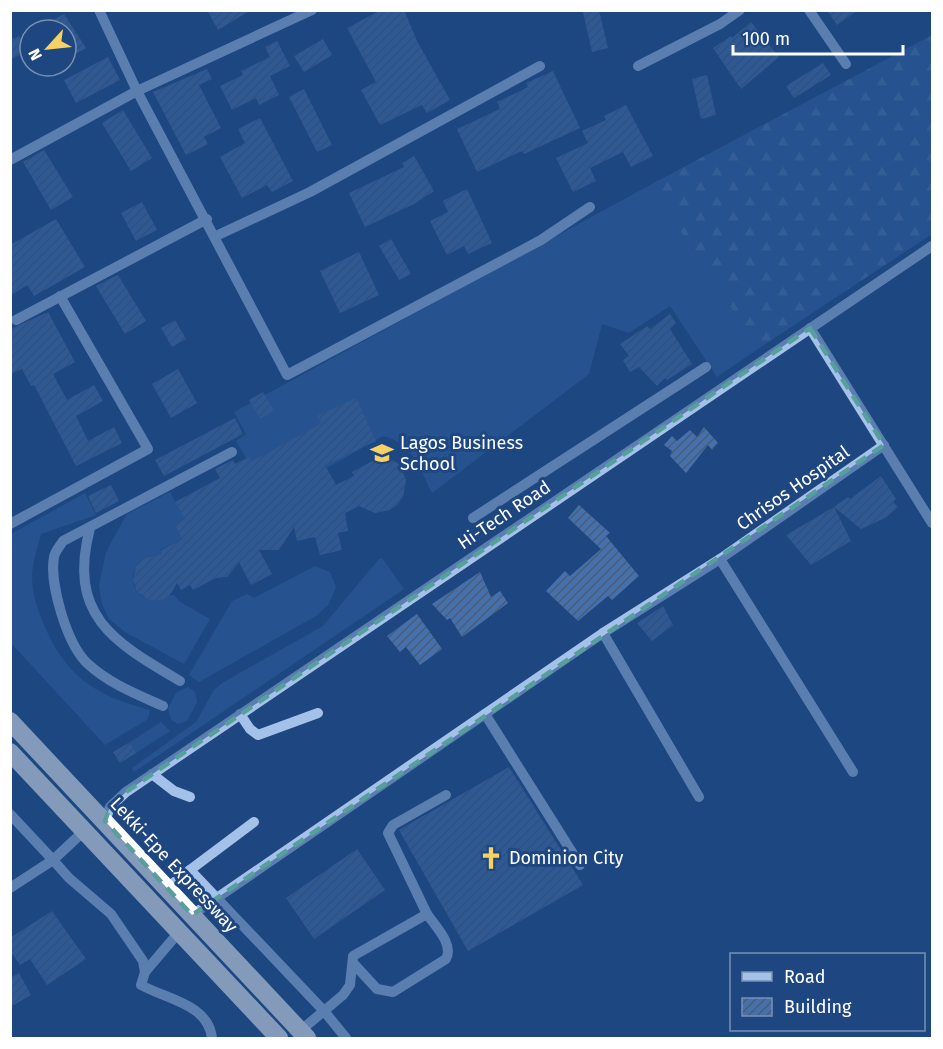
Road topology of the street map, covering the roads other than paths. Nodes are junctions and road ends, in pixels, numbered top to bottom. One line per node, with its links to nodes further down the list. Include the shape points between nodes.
1 (99, 10): 8 (street)
2 (312, 10): 8 (street)
3 (740, 10): 7 (street)
4 (809, 10): 5 (street)
5 (846, 64)
6 (540, 66): 12 (street, via 310,192)
7 (638, 66)
8 (137, 91): 9 (street); 11 (street)
9 (12, 156)
10 (590, 207): 12 (street, via 541,240 287,375)
11 (207, 219): 12 (street); 14 (street)
12 (216, 236)
13 (933, 246): 16 (street, Hi-Tech Road)
14 (60, 296): 15 (street); 22 (street, via 148,449)
15 (16, 320)
16 (810, 328): 18 (street); 29 (street, Hi-Tech Road)
17 (706, 367): 21 (street)
18 (884, 445): 20 (street); 24 (street, Chrisos Hospital)
19 (232, 452): 23 (street)
20 (931, 516)
21 (472, 518)
22 (10, 524)
23 (90, 528): 26 (street, via 85,591 95,613 117,642); 27 (street, via 63,541 54,555 53,586 64,619 86,662 115,685)
24 (720, 559): 25 (street, Chrisos Hospital); 33 (street)
25 (603, 633): 30 (street, Chrisos Hospital); 37 (street)
26 (180, 681)
27 (163, 706)
28 (318, 713): 29 (street, via 258,735)
29 (240, 714): 34 (street, Hi-Tech Road)
30 (485, 714): 43 (street); 47 (street, Chrisos Hospital)
31 (10, 721): 39 (highway, Lekki-Epe Expressway)
32 (10, 752): 41 (highway)
33 (853, 772)
34 (152, 774): 36 (street, via 174,791); 39 (street, Hi-Tech Road, via 110,807)
35 (446, 795): 48 (street, via 393,825 388,833)
36 (190, 797)
37 (699, 797)
38 (10, 814): 42 (street)
39 (105, 821): 46 (highway, Lekki-Epe Expressway)
40 (254, 822): 44 (street)
41 (84, 831): 42 (street); 50 (highway)
42 (53, 860): 45 (street); 52 (street, via 111,914 143,961)
43 (579, 865)
44 (190, 870): 46 (street); 47 (street)
45 (10, 888)
46 (167, 888): 49 (highway, Lekki-Epe Expressway)
47 (217, 897): 49 (street, Chrisos Hospital); 53 (street)
48 (427, 914): 51 (street, via 353,956); 51 (street, via 448,945 446,959 393,992 377,989)
49 (192, 915): 54 (highway, Lekki-Epe Expressway)
50 (179, 932): 52 (street); 56 (highway)
51 (353, 963): 53 (street, via 350,985)
52 (145, 972): 55 (street, via 141,985 199,1012 210,1027)
53 (324, 1011): 54 (street); 57 (street)
54 (304, 1035)
55 (212, 1038)
56 (279, 1038)
57 (346, 1038)

